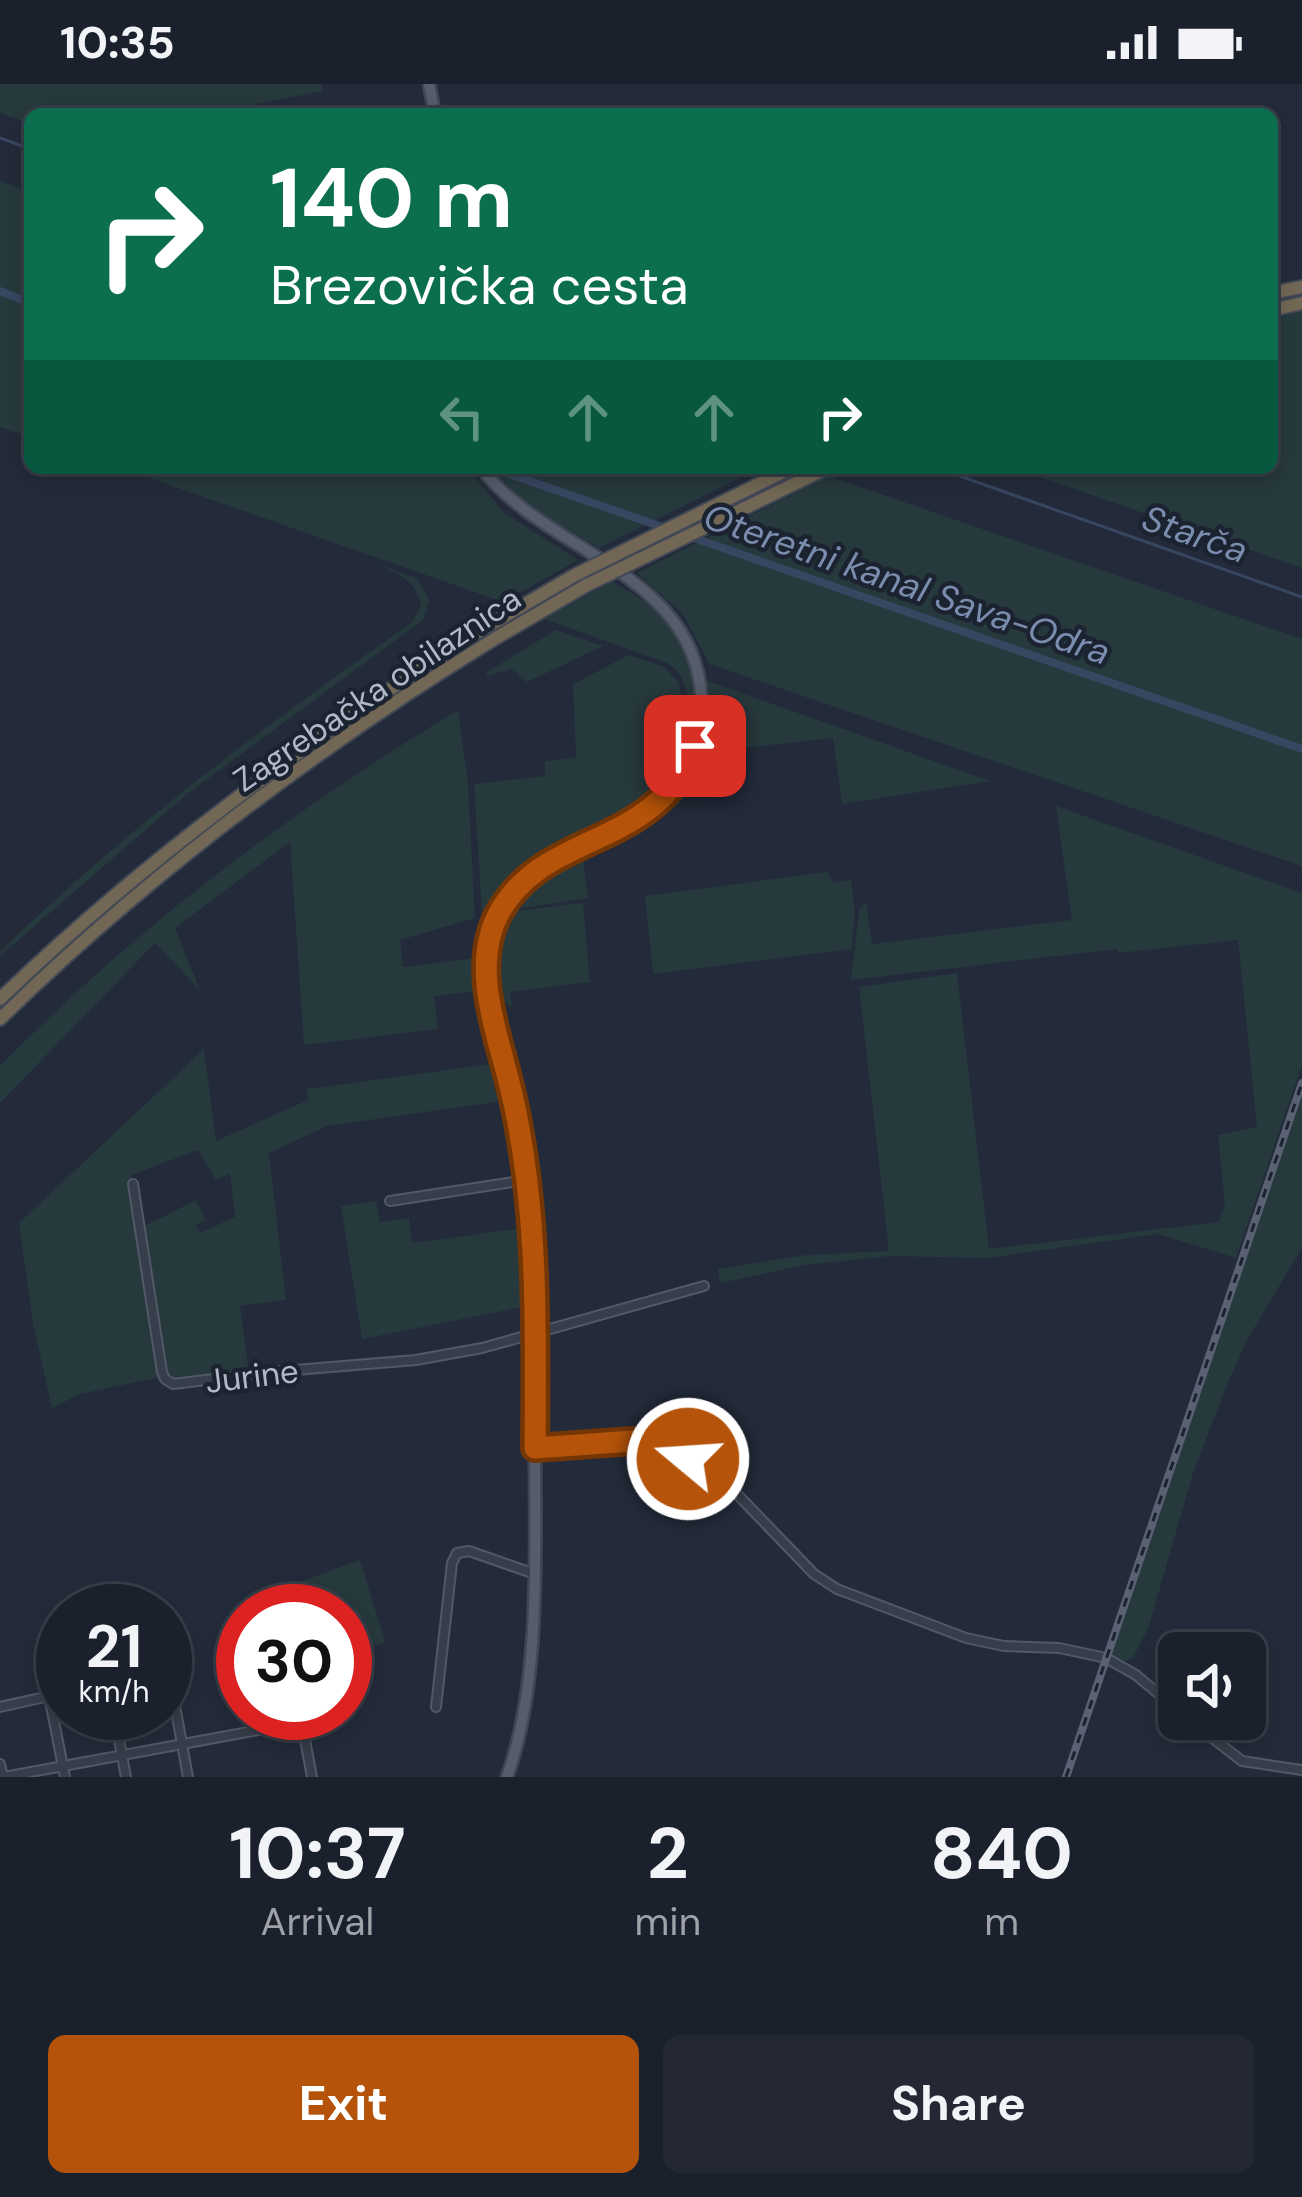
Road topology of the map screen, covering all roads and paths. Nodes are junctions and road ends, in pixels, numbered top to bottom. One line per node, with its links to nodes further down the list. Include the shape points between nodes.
1 (487, 474): 6 (main road, via 526,513 667,611 690,646 701,694 695,746 667,794 628,825 534,872 494,922 487,983)
2 (778, 474): 4 (highway, Zagrebačka obilaznica, bridge, via 575,575 356,711 201,825)
3 (815, 474): 5 (highway, Zagrebačka obilaznica, bridge, via 585,586 384,710 253,802)
4 (0, 999)
5 (0, 1019)
6 (526, 1180): 8 (street); 10 (main road)
7 (134, 1184): 10 (street, Jurine, via 162,1372 173,1384 416,1360)
8 (390, 1201)
9 (704, 1286): 10 (street)
10 (535, 1331): 11 (main road)
11 (535, 1448): 12 (main road); 13 (street, via 609,1440 657,1448 712,1473 837,1588 966,1638 1106,1658)
12 (535, 1574): 16 (street, via 457,1553); 32 (main road)
13 (1158, 1693)
14 (36, 1699): 15 (street)
15 (0, 1707)
16 (436, 1707)
17 (216, 1736): 23 (street)
18 (58, 1740): 27 (street)
19 (119, 1740): 24 (street)
20 (180, 1740): 23 (street)
21 (305, 1740): 31 (street)
22 (1216, 1740): 26 (street, via 1242,1760)
23 (181, 1744): 24 (street); 30 (street)
24 (122, 1755): 27 (street); 29 (street)
25 (0, 1764): 28 (street)
26 (1302, 1770)
27 (64, 1772): 28 (street)
28 (3, 1777)
29 (126, 1777)
30 (188, 1777)
31 (312, 1777)
32 (507, 1777)

